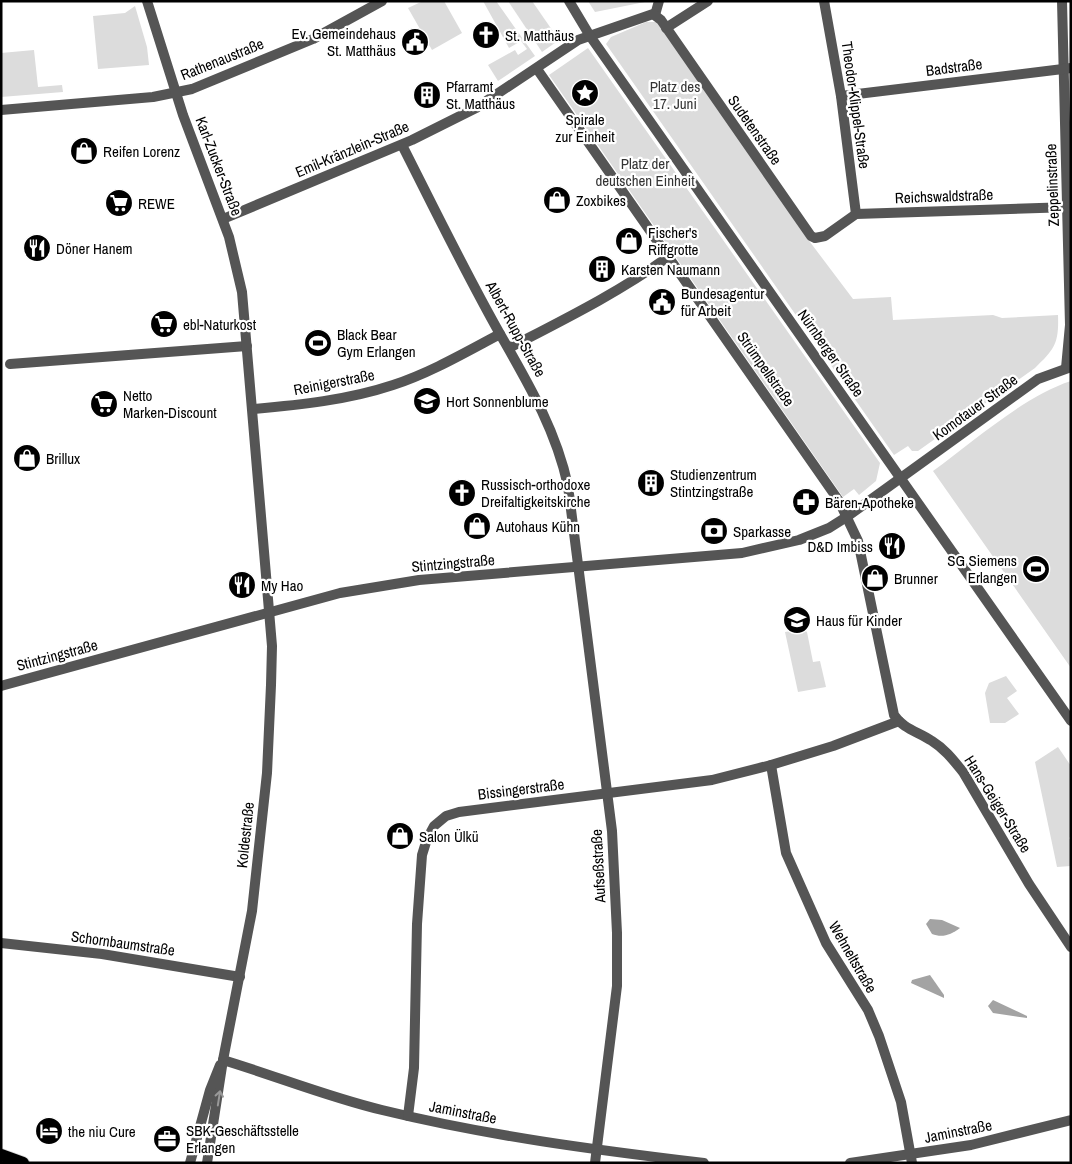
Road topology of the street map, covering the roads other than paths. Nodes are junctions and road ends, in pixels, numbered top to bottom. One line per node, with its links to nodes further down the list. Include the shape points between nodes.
1 (147, 1): 13 (street, Karl-Zucker-Straße)
2 (382, 1): 13 (street, Rathenaustraße, via 313,39)
3 (569, 1): 10 (street, Nürnberger Straße)
4 (659, 1): 8 (street)
5 (708, 1): 9 (street)
6 (824, 1): 14 (street, Theodor-Klippel-Straße)
7 (1062, 1): 12 (street, Zeppelinstraße)
8 (655, 15): 9 (street); 10 (street, Emil-Kränzlein-Straße, via 643,16)
9 (666, 28): 18 (street, Sudetenstraße, via 807,231 815,238 825,236)
10 (590, 36): 11 (street, Emil-Kränzlein-Straße, via 573,43); 27 (street, Nürnberger Straße)
11 (537, 69): 16 (street, Emil-Kränzlein-Straße, via 472,110); 20 (street, Strümpellstraße)
12 (1067, 69): 14 (street, Badstraße); 17 (street, Zeppelinstraße)
13 (176, 93): 15 (street, Rathenaustraße); 19 (street, Karl-Zucker-Straße)
14 (841, 96): 18 (street, Theodor-Klippel-Straße)
15 (1, 110)
16 (402, 145): 19 (street, Emil-Kränzlein-Straße); 21 (street, Albert-Rupp-Straße)
17 (1069, 207): 18 (street, Reichswaldstraße); 25 (street, Zeppelinstraße)
18 (856, 214)
19 (223, 219): 22 (street, Karl-Zucker-Straße, via 242,292)
20 (668, 257): 23 (street, via 596,303); 28 (street, Strümpellstraße)
21 (500, 334): 23 (street, Albert-Rupp-Straße); 26 (street, Reinigerstraße, via 393,385 282,408)
22 (247, 346): 24 (street); 26 (street, Karl-Zucker-Straße)
23 (509, 348): 29 (street, Albert-Rupp-Straße, via 543,411 562,457)
24 (10, 364)
25 (1068, 367): 27 (street, Komotauer Straße, via 1038,379)
26 (253, 409): 30 (street, Karl-Zucker-Straße)
27 (901, 479): 28 (street, Stintzingstraße); 33 (street, Nürnberger Straße)
28 (848, 516): 29 (street, Stintzingstraße, via 799,540 742,553); 32 (street, via 858,541 891,704)
29 (579, 568): 30 (street, Stintzingstraße, via 375,586); 35 (street, Aufseßstraße)
30 (270, 612): 31 (street, Stintzingstraße); 38 (street, Koldestraße, via 269,751 253,898)
31 (1, 686)
32 (898, 721): 34 (street, Bissingerstraße); 37 (street, Hans-Geiger-Straße, via 932,741 957,765)
33 (1071, 721)
34 (771, 766): 35 (street, Bissingerstraße, via 712,780); 44 (street, Wehneltstraße, via 786,853 826,943 868,1010 880,1036 900,1095)
35 (607, 795): 40 (street, Bissingerstraße, via 459,812 446,816 434,826 422,855 414,1068); 42 (street, Aufseßstraße, via 617,924 617,986)
36 (1, 943): 38 (street, Schornbaumstraße, via 102,954)
37 (1071, 947)
38 (240, 977): 39 (street, Koldestraße)
39 (223, 1060): 40 (street, Jaminstraße); 46 (street, Koldestraße, via 210,1090); 47 (street, Koldestraße, one-way to 39)
40 (408, 1116): 42 (street, Jaminstraße, via 460,1128)
41 (1071, 1120): 44 (street, Jaminstraße)
42 (597, 1150): 48 (street, Aufseßstraße); 49 (street, Jaminstraße)
43 (1, 1154): 45 (main road)
44 (912, 1159): 50 (street, Jaminstraße)
45 (23, 1163)
46 (190, 1163)
47 (207, 1163)
48 (596, 1163)
49 (704, 1163)
50 (850, 1163)

